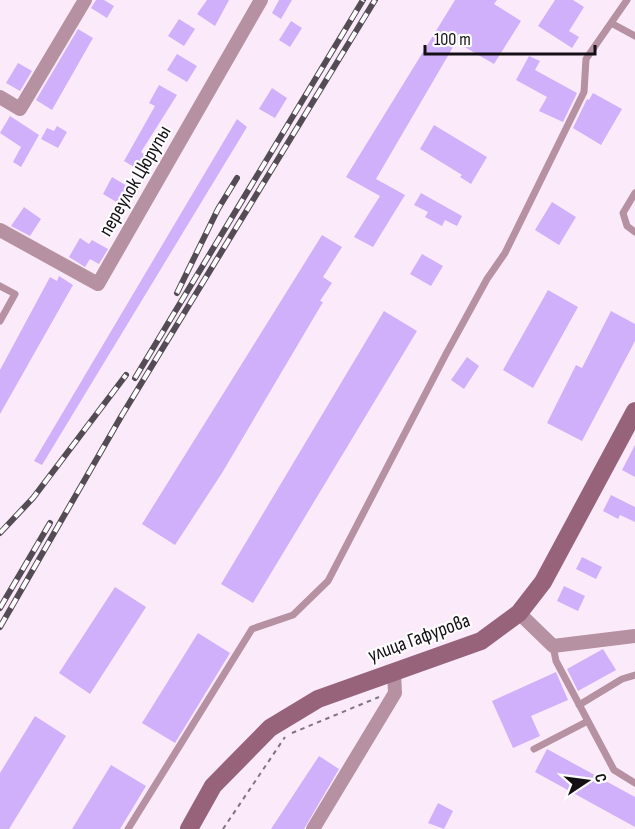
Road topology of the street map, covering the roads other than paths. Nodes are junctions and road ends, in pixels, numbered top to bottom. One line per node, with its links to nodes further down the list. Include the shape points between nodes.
1 (85, 0): 6 (street, via 20,109)
2 (261, 0): 8 (street, переулок Цюрупы, via 98,284)
3 (627, 0): 4 (lane)
4 (611, 23): 5 (lane); 22 (lane, via 586,59 584,92 505,253 446,354 328,581 293,615 252,628)
5 (635, 36)
6 (0, 97)
7 (635, 193): 9 (lane, via 623,213 627,226)
8 (0, 230)
9 (635, 232)
10 (0, 286): 11 (lane, via 15,294)
11 (0, 321)
12 (635, 411): 13 (main road, улица Гафурова, via 543,582)
13 (519, 613): 15 (street); 17 (main road, улица Гафурова, via 481,641)
14 (635, 636): 15 (street)
15 (553, 646): 18 (lane, via 556,661)
16 (635, 675): 18 (lane)
17 (394, 682): 23 (main road, улица Гафурова, via 318,699 270,728 213,786); 24 (street, via 340,788)
18 (579, 705): 19 (lane)
19 (588, 721): 20 (lane); 21 (lane, via 615,770)
20 (534, 749)
21 (635, 783)
22 (128, 829)
23 (189, 829)
24 (313, 829)

